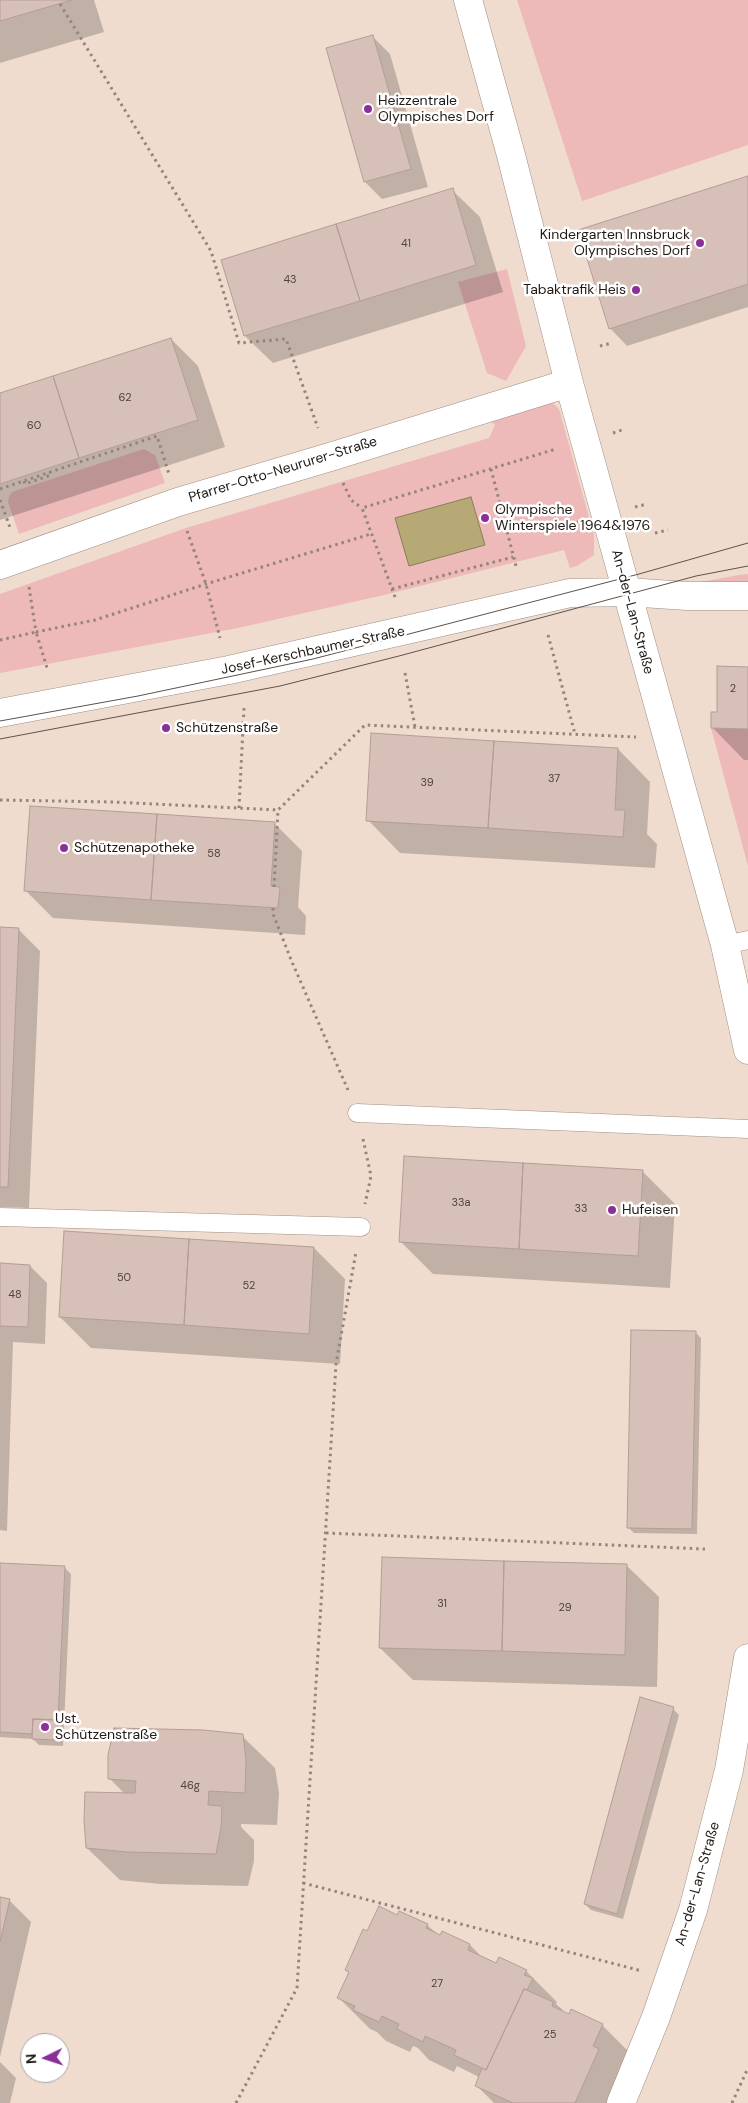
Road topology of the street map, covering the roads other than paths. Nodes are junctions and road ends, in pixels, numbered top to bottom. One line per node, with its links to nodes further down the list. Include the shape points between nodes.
1 (468, 0): 2 (street, An-der-Lan-Straße)
2 (569, 383): 3 (street, Pfarrer-Otto-Neururer-Straße, via 178,502); 4 (street, An-der-Lan-Straße)
3 (0, 565)
4 (627, 592): 5 (street, Josef-Kerschbaumer-Straße); 6 (street, Josef-Kerschbaumer-Straße, via 570,593 229,670); 7 (street, An-der-Lan-Straße)
5 (748, 596)
6 (0, 713)
7 (736, 942): 8 (street, An-der-Lan-Straße)
8 (748, 1050)
9 (357, 1113): 10 (lane)
10 (748, 1129)
11 (0, 1218): 12 (lane)
12 (361, 1228)
13 (748, 1658): 14 (street, An-der-Lan-Straße, via 729,1770 693,1910 670,1979)
14 (621, 2103)

